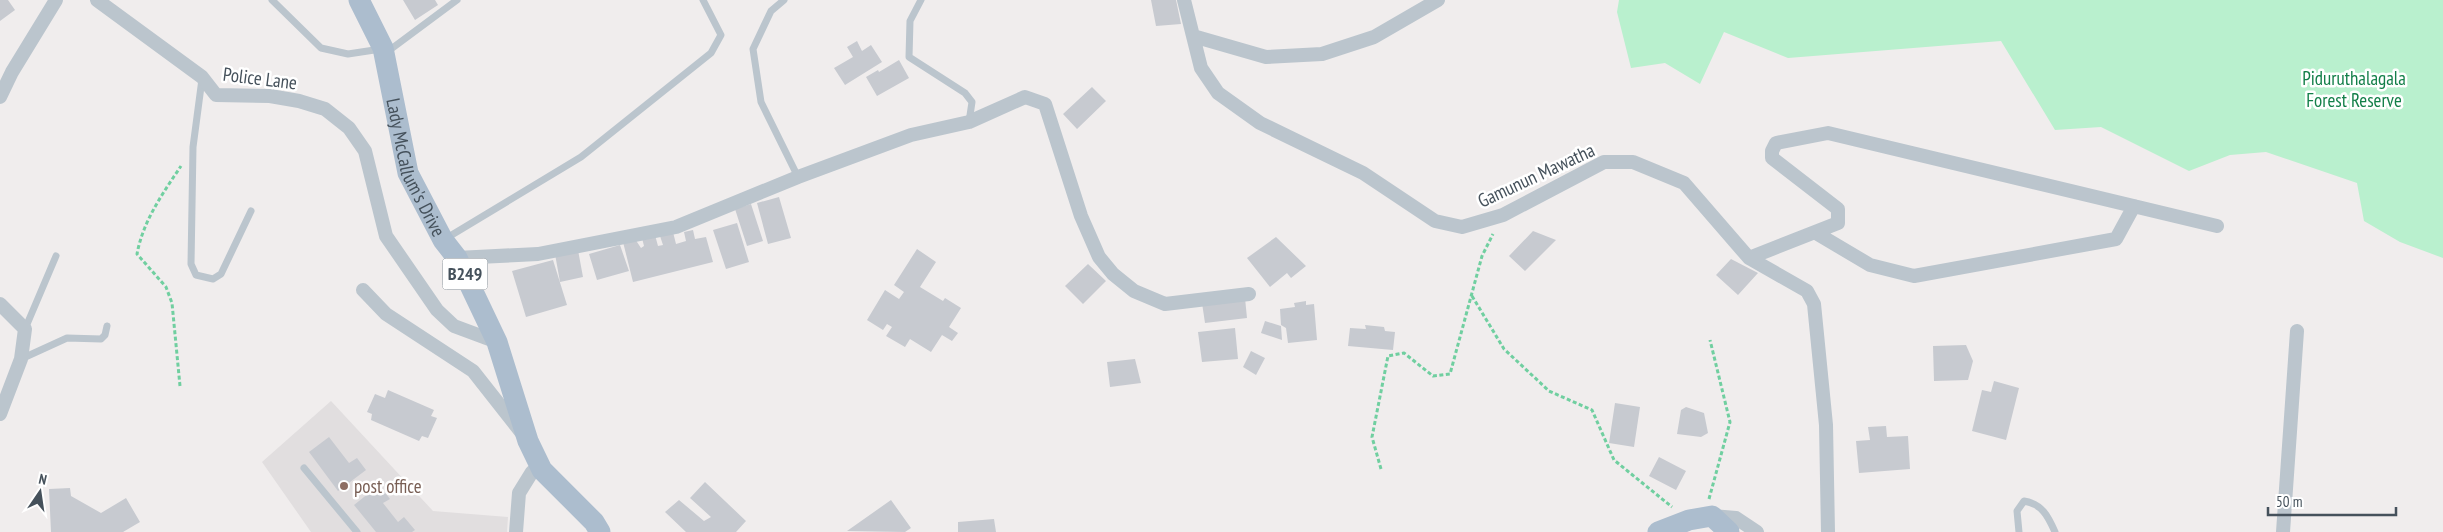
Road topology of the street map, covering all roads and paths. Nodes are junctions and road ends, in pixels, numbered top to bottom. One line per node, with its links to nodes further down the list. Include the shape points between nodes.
1 (56, 0): 14 (street)
2 (97, 0): 13 (street, Police Lane)
3 (272, 0): 12 (lane, via 321,48 348,54)
4 (359, 0): 12 (main road, Lady McCallum's Drive / B249)
5 (457, 0): 12 (lane)
6 (703, 0): 23 (lane, via 721,35 711,53 581,157)
7 (784, 0): 17 (lane, via 771,11 753,49 761,102)
8 (921, 0): 15 (lane, via 910,21 909,57 965,93 972,102)
9 (1184, 0): 11 (street, Gamunun Mawatha)
10 (1438, 0): 11 (street, via 1374,37 1322,54 1266,57)
11 (1193, 36): 20 (street, Gamunun Mawatha, via 1201,68 1218,93 1260,123 1363,173 1436,221 1462,227)
12 (384, 52): 23 (main road, Lady McCallum's Drive / B249, via 408,173)
13 (202, 77): 16 (lane); 35 (street, Police Lane, via 216,95 270,96 299,101 325,109 349,128 365,151 386,236 437,310 454,326)
14 (0, 97)
15 (969, 122): 17 (street, via 911,135); 28 (street, via 1025,97 1045,104 1081,216 1099,257 1134,291 1165,304)
16 (193, 147): 19 (lane, via 191,264 196,274 213,279 221,274); 37 (path, via 155,206 137,254 166,288 172,303)
17 (798, 177): 25 (street, via 676,227 538,254)
18 (2134, 206): 21 (street); 22 (street, via 2116,239 1914,276 1870,265); 22 (street, via 1828,133 1776,143 1772,151 1772,158 1838,209 1838,223)
19 (251, 211)
20 (1502, 215): 26 (street, Gamunun Mawatha, via 1604,162 1633,162 1684,183); 29 (path, via 1482,256)
21 (2217, 226)
22 (1816, 233): 26 (street)
23 (443, 240): 25 (main road, Lady McCallum's Drive / B249)
24 (56, 256): 32 (lane)
25 (458, 258): 35 (main road, Lady McCallum's Drive / B249)
26 (1749, 258): 50 (street, Gamunun Mawatha, via 1807,291 1814,304 1826,425)
27 (363, 290): 39 (street, via 386,314 473,371)
28 (1249, 294)
29 (1472, 296): 41 (path, via 1450,374 1433,376 1404,353 1388,356 1372,437); 43 (path, via 1504,349 1549,392 1592,410 1614,460)
30 (0, 304): 32 (street)
31 (107, 326): 36 (lane, via 106,335 101,339 67,338)
32 (25, 329): 36 (street)
33 (2297, 331): 53 (street)
34 (1710, 340): 43 (path, via 1730,422)
35 (497, 342): 39 (main road, Lady McCallum's Drive / B249)
36 (21, 359): 38 (street)
37 (180, 386)
38 (0, 414)
39 (528, 441): 42 (main road, Lady McCallum's Drive / B249)
40 (304, 468): 44 (lane)
41 (1381, 469)
42 (542, 470): 45 (street, via 532,472 519,493); 46 (main road, Lady McCallum's Drive / B249)
43 (1701, 518): 47 (main road); 48 (main road); 49 (street, via 1736,518)
44 (357, 532)
45 (516, 532)
46 (600, 532)
47 (1658, 532)
48 (1729, 532)
49 (1757, 532)
50 (1828, 532)
51 (2019, 532): 52 (lane, via 2017,511 2024,501 2035,503 2048,515)
52 (2055, 532)
53 (2283, 532)

